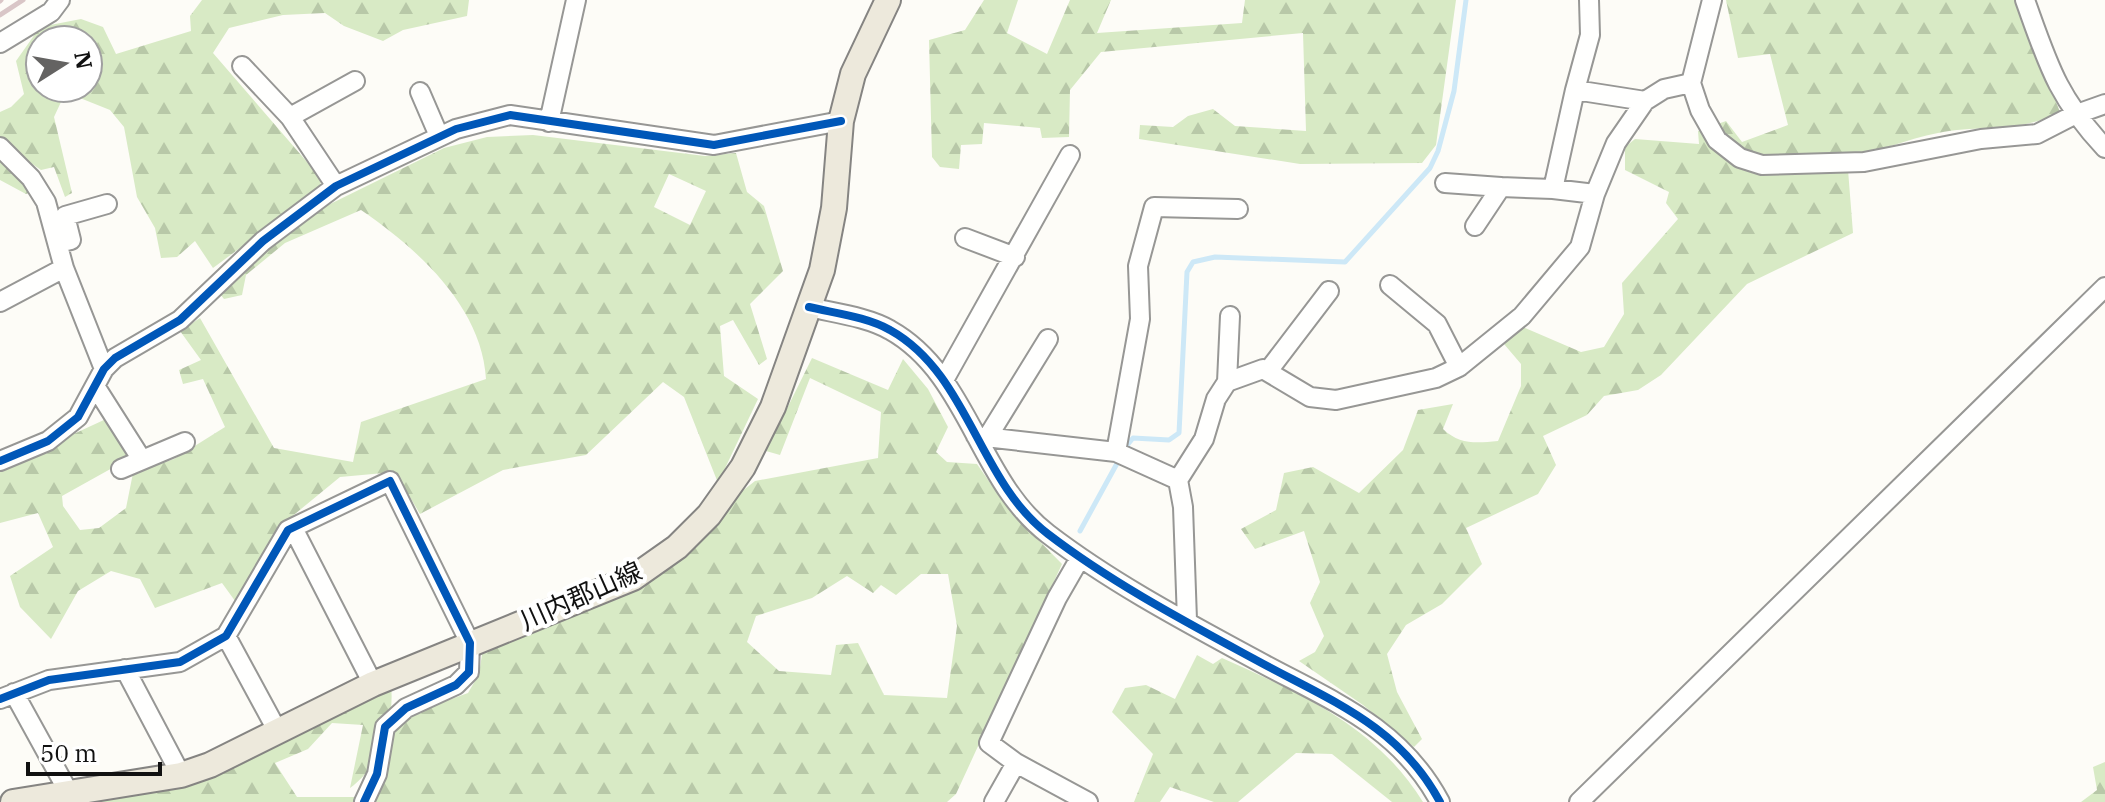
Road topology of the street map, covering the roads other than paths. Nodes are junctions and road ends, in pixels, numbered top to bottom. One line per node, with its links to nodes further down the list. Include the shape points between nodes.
1 (60, 0): 7 (street, via 51,12)
2 (576, 0): 18 (street)
3 (888, 0): 17 (main road, 川内郡山線, via 853,74)
4 (1589, 0): 11 (street, via 1590,35)
5 (1712, 0): 10 (street)
6 (2025, 0): 15 (street, via 2052,75)
7 (0, 43)
8 (242, 66): 16 (street)
9 (355, 81): 16 (street)
10 (1691, 83): 13 (street, via 1664,89); 15 (street, via 1717,140 1740,158 1762,165 1864,162 1981,139 2037,134)
11 (1575, 90): 13 (street); 26 (street)
12 (420, 92): 19 (street)
13 (1645, 101): 27 (street, via 1616,143)
14 (2105, 104): 15 (street)
15 (2074, 115): 21 (street)
16 (290, 117): 24 (street)
17 (841, 121): 18 (street, via 714,145); 39 (main road, 川内郡山線, via 834,208)
18 (549, 122): 19 (street, via 510,115)
19 (439, 136): 24 (street)
20 (0, 147): 32 (street, via 46,202)
21 (2105, 148)
22 (1070, 155): 33 (street)
23 (1445, 183): 25 (street)
24 (336, 186): 43 (street, via 263,241 180,320)
25 (1501, 187): 26 (street); 30 (street)
26 (1553, 189): 27 (street)
27 (1595, 194): 42 (street, via 1580,247 1571,259 1522,316)
28 (107, 204): 32 (street, via 65,216 71,240)
29 (1238, 209): 50 (street, via 1154,207 1138,266 1140,319)
30 (1475, 226)
31 (965, 238): 33 (street)
32 (58, 243): 34 (street)
33 (1015, 257): 45 (street)
34 (64, 268): 38 (street); 43 (street)
35 (1390, 285): 42 (street, via 1437,324)
36 (2105, 287): 72 (street)
37 (1329, 291): 44 (street)
38 (0, 302)
39 (809, 307): 45 (street, via 888,328 916,347); 59 (main road, 川内郡山線, via 773,407 743,467 709,515 677,547 620,584)
40 (1230, 316): 46 (street)
41 (1048, 339): 48 (street)
42 (1459, 367): 44 (street, via 1436,378 1336,400 1310,397)
43 (104, 369): 47 (street)
44 (1268, 371): 46 (street)
45 (944, 380): 48 (street)
46 (1227, 382): 54 (street, via 1204,439)
47 (95, 386): 51 (street); 52 (street, via 78,417 48,441)
48 (982, 437): 50 (street); 56 (street, via 1013,498)
49 (185, 442): 51 (street)
50 (1119, 454): 54 (street)
51 (142, 460): 53 (street)
52 (0, 461)
53 (121, 469)
54 (1178, 480): 57 (street)
55 (293, 528): 58 (street); 59 (street, via 390,481); 61 (street)
56 (1080, 558): 57 (street); 64 (street, via 989,743)
57 (1187, 620): 71 (street, via 1375,726 1427,778)
58 (226, 636): 60 (street, via 180,662); 63 (street)
59 (470, 643): 61 (main road, 川内郡山線); 68 (street, via 469,672 456,685 406,708 385,727 377,774)
60 (125, 669): 62 (street, via 49,680); 65 (street)
61 (373, 684): 63 (main road, 川内郡山線)
62 (7, 696): 66 (street)
63 (278, 732): 65 (main road, 川内郡山線)
64 (1016, 763): 69 (street); 70 (street)
65 (181, 775): 66 (main road, 川内郡山線)
66 (68, 791): 67 (main road, 川内郡山線)
67 (13, 802)
68 (364, 802)
69 (994, 802)
70 (1088, 802)
71 (1440, 802)
72 (1579, 802)

